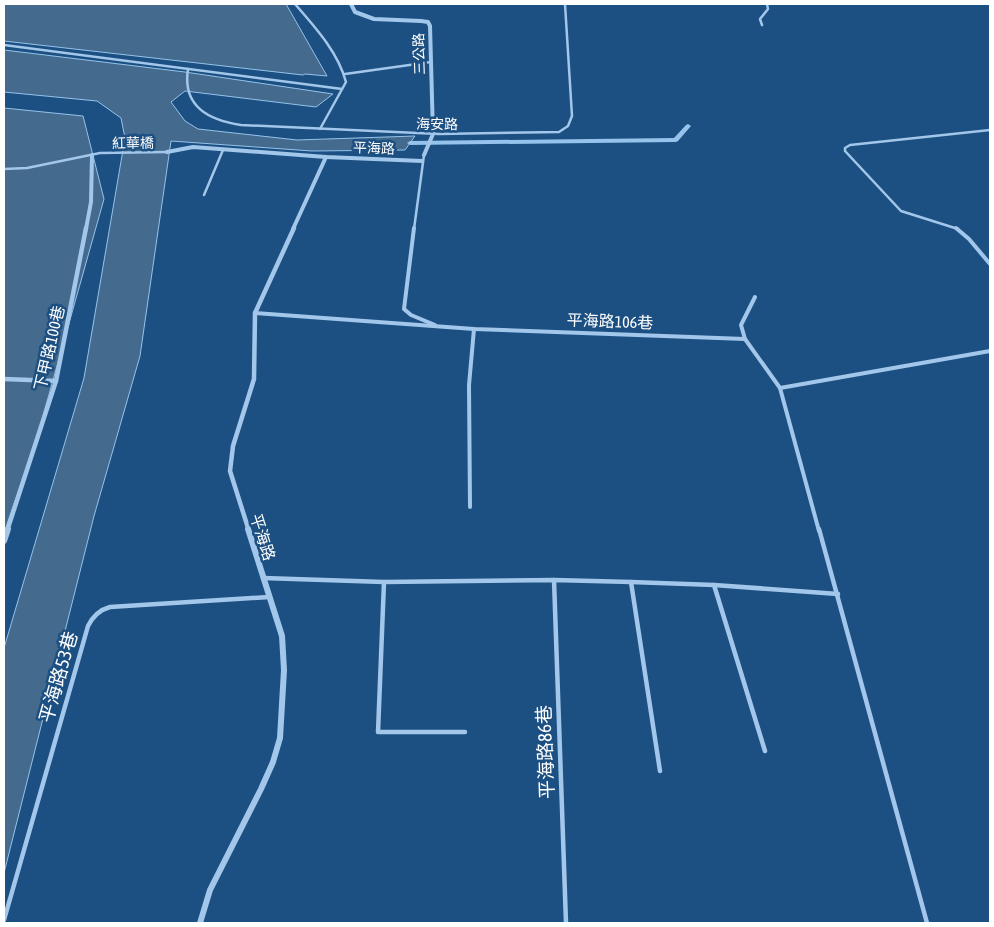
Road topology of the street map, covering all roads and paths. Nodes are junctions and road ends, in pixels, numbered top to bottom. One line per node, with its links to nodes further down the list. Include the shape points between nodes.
1 (295, 4): 9 (lane, via 320,34)
2 (351, 4): 7 (street, 三公路, via 355,12 368,18 428,22)
3 (565, 4): 14 (lane, 海安路, via 572,116 567,129 548,133)
4 (767, 4): 5 (lane, via 768,10 760,19)
5 (762, 25)
6 (4, 45): 8 (lane)
7 (431, 62): 9 (lane); 14 (street, 三公路)
8 (187, 71): 10 (lane); 11 (lane)
9 (345, 74): 10 (lane, via 346,82)
10 (342, 89): 12 (lane)
11 (189, 96): 12 (lane, 海安路, via 202,112 216,120)
12 (320, 129): 14 (lane, 海安路)
13 (990, 130): 23 (lane, via 850,145 845,151 901,211 954,227 964,233)
14 (434, 134): 18 (street)
15 (223, 150): 16 (street, 平海路, via 193,147); 19 (street, 平海路); 22 (lane)
16 (167, 152): 17 (lane, 紅華橋)
17 (92, 155): 21 (lane, 紅華橋, via 27,168); 31 (street, 下甲路100巷, via 92,202)
18 (424, 155): 20 (lane)
19 (326, 158): 20 (street, 平海路); 25 (street, 平海路)
20 (422, 161): 26 (lane, via 404,309)
21 (4, 169)
22 (204, 195)
23 (990, 264)
24 (755, 296): 28 (lane, via 741,325)
25 (255, 313): 26 (lane, 平海路106巷); 35 (street, 平海路, via 254,379 233,446 230,471)
26 (437, 326): 27 (lane, 平海路106巷)
27 (474, 329): 28 (lane, 平海路106巷); 33 (lane, via 469,385)
28 (745, 339): 32 (lane)
29 (990, 351): 32 (lane)
30 (4, 379): 31 (street)
31 (56, 380): 34 (street, 下甲路100巷)
32 (780, 388): 40 (lane)
33 (470, 507)
34 (4, 541)
35 (263, 578): 37 (lane); 41 (street, 平海路)
36 (554, 580): 37 (lane); 38 (lane); 47 (lane, 平海路86巷)
37 (384, 582): 42 (lane, via 378,732)
38 (631, 582): 39 (lane); 44 (lane)
39 (714, 585): 40 (lane); 43 (lane)
40 (838, 594): 48 (lane)
41 (269, 596): 45 (lane, 平海路53巷, via 110,607 100,609 93,616); 46 (street, 平海路, via 282,636 284,670 280,738 261,789 210,890)
42 (465, 732)
43 (765, 751)
44 (660, 771)
45 (4, 920)
46 (200, 923)
47 (566, 923)
48 (928, 923)

